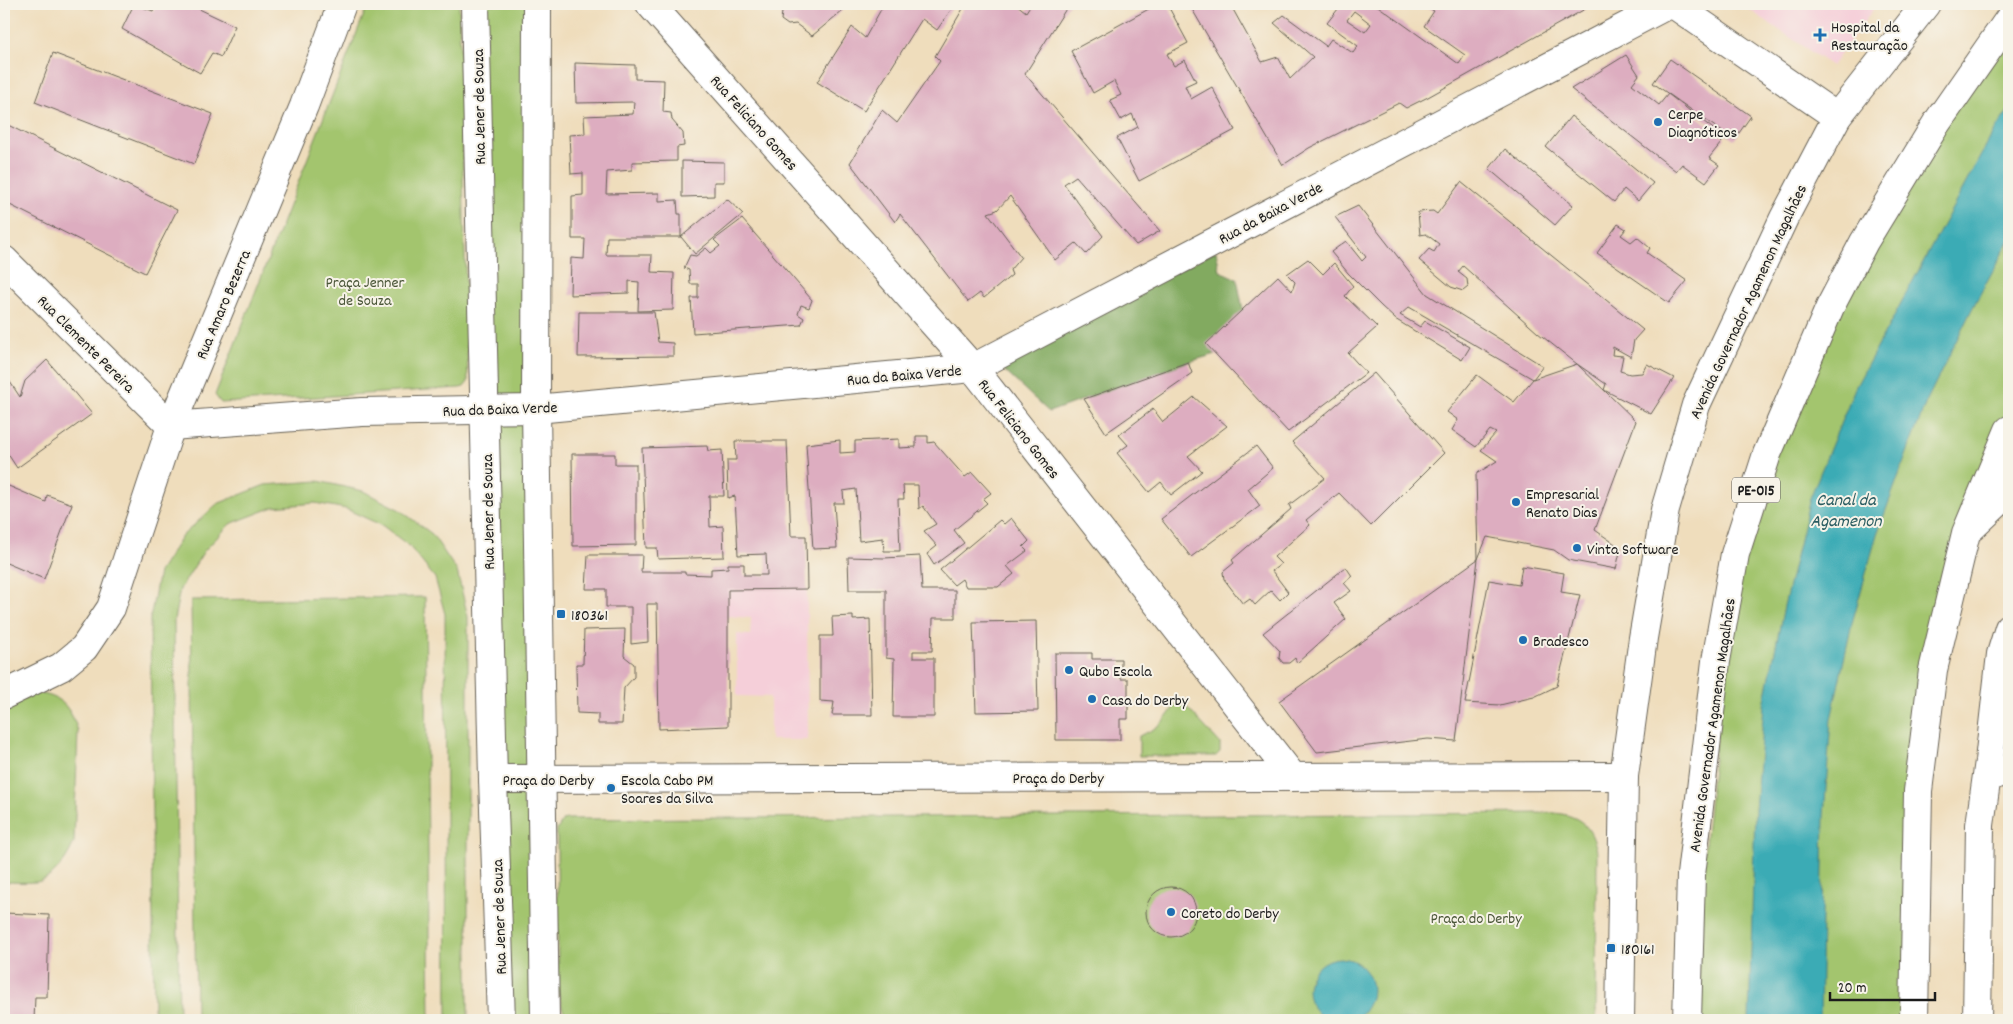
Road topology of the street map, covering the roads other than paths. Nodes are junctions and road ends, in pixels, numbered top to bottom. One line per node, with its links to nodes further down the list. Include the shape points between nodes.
1 (342, 4): 14 (main road, Rua Amaro Bezerra, via 304,106)
2 (475, 4): 12 (main road, Rua Jener de Souza)
3 (537, 4): 13 (main road)
4 (650, 4): 11 (main road, Rua Feliciano Gomes)
5 (1669, 4): 11 (main road, Rua da Baixa Verde)
6 (1673, 4): 9 (main road)
7 (1926, 4): 9 (main road, Avenida Governador Agamenon Magalhães)
8 (2009, 18): 28 (main road, Avenida Governador Agamenon Magalhães / PE-015, via 1936,124 1864,242 1830,307 1764,463 1735,554 1716,661 1691,875)
9 (1837, 117): 21 (main road, Avenida Governador Agamenon Magalhães, via 1784,218 1696,405 1665,510)
10 (4, 260): 14 (main road, Rua Clemente Pereira)
11 (973, 368): 13 (main road, Rua da Baixa Verde); 22 (main road, Rua Feliciano Gomes)
12 (485, 409): 13 (main road, Rua da Baixa Verde); 14 (main road, Rua da Baixa Verde, via 362,412); 23 (main road, Rua Jener de Souza)
13 (536, 409): 24 (main road)
14 (171, 426): 19 (main road, Rua Amaro Bezerra, via 111,608 84,648 61,667)
15 (2009, 430): 17 (main road)
16 (2009, 492): 17 (main road)
17 (1966, 533): 29 (main road, via 1933,670 1918,791)
18 (2009, 628): 20 (main road, via 2001,654)
19 (4, 695)
20 (1998, 774): 30 (main road, via 1980,825)
21 (1624, 776): 22 (main road, Praça do Derby); 27 (main road, Avenida Governador Agamenon Magalhães)
22 (1293, 777): 24 (main road, Praça do Derby)
23 (493, 779): 24 (main road, Praça do Derby); 25 (main road, Rua Jener de Souza)
24 (541, 779): 26 (main road)
25 (501, 1020)
26 (545, 1020)
27 (1620, 1020)
28 (1686, 1020)
29 (1914, 1020)
30 (1977, 1020)

